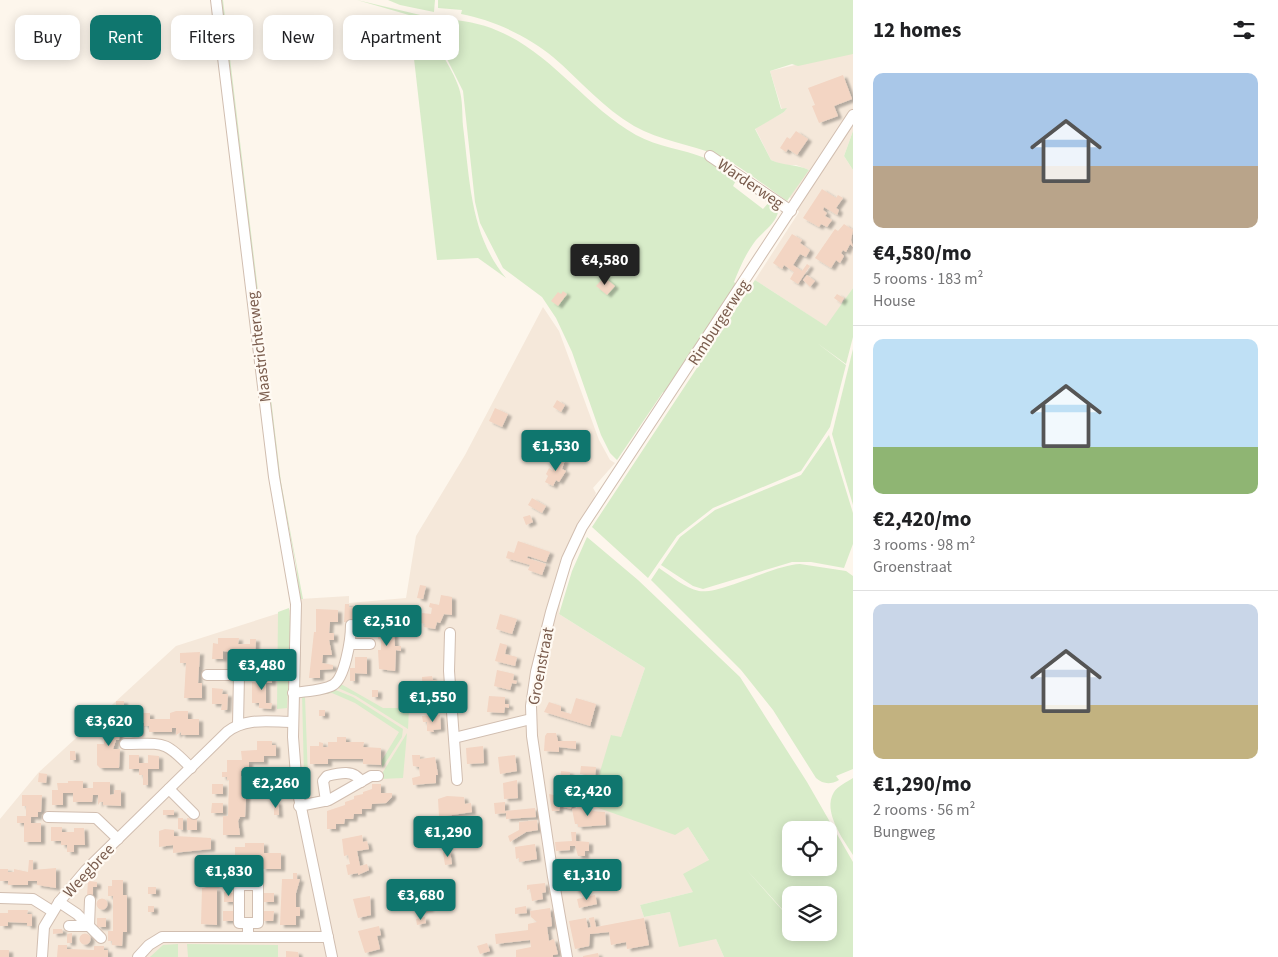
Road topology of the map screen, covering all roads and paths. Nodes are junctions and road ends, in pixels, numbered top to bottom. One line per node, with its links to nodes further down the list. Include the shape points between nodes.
1 (216, 0): 11 (street, Maastrichterweg, via 274,477 294,583 297,620)
2 (853, 115): 4 (street, Rimburgerweg)
3 (710, 156): 4 (street, Warderweg)
4 (791, 211): 5 (street, Rimburgerweg)
5 (582, 527): 12 (street, Groenstraat, via 567,559 550,612 536,672)
6 (351, 625): 8 (street)
7 (450, 633): 15 (street)
8 (351, 644): 9 (street); 11 (street, via 335,684)
9 (370, 644)
10 (207, 675): 14 (street, via 239,675)
11 (293, 693): 13 (street, Maastrichterweg)
12 (530, 719): 15 (street); 42 (street, Groenstraat)
13 (293, 722): 14 (street); 23 (street, Maastrichterweg)
14 (238, 724): 17 (street, Weegbree)
15 (454, 738): 19 (street)
16 (125, 744): 17 (street, via 166,745)
17 (191, 768): 21 (street, Weegbree)
18 (378, 776): 20 (street)
19 (457, 780)
20 (361, 782): 22 (street); 22 (street, via 350,773 327,776 323,781)
21 (169, 789): 24 (street); 26 (street, Weegbree)
22 (326, 801): 23 (street)
23 (299, 806): 37 (street, Maastrichterweg)
24 (194, 814)
25 (48, 816): 26 (street, Weegbree, via 96,818)
26 (118, 839): 29 (street, Weegbree)
27 (0, 898): 30 (street, Weegbree, via 33,899)
28 (90, 900): 32 (street, Weegbree)
29 (59, 902): 30 (street, Weegbree); 31 (street, Weegbree)
30 (52, 911): 39 (street, Weegbree, via 44,927)
31 (77, 914): 32 (street, Weegbree); 35 (street, Weegbree)
32 (89, 914): 35 (street, Weegbree)
33 (248, 923): 36 (street)
34 (69, 926): 35 (street)
35 (89, 926): 38 (street, Weegbree)
36 (248, 937): 37 (street); 40 (street, via 162,937)
37 (328, 937): 41 (street, Maastrichterweg)
38 (100, 938)
39 (42, 957)
40 (138, 957)
41 (332, 957)
42 (567, 957)

